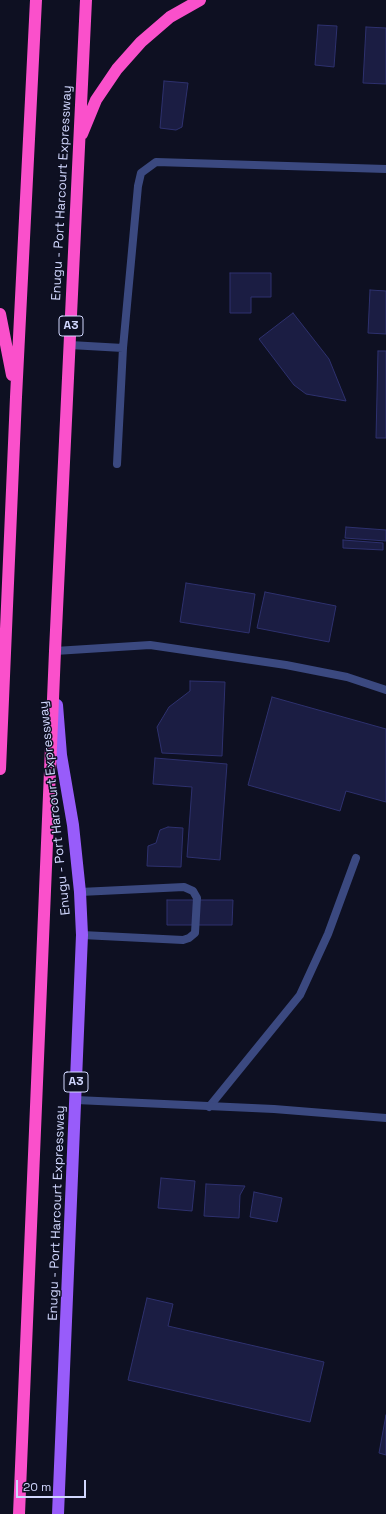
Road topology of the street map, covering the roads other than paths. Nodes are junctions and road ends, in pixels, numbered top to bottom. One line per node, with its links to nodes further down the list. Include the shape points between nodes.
1 (36, 0): 9 (highway)
2 (86, 0): 4 (highway, Enugu - Port Harcourt Expressway / A3)
3 (200, 0): 4 (highway, via 170,17 141,42 117,69 96,100)
4 (78, 144): 7 (highway, Enugu - Port Harcourt Expressway / A3)
5 (386, 169): 8 (street, via 156,162 146,168 141,173 138,186)
6 (0, 314): 9 (highway)
7 (70, 345): 8 (street); 12 (highway, Enugu - Port Harcourt Expressway / A3)
8 (123, 348): 10 (street)
9 (16, 397): 11 (highway)
10 (116, 464)
11 (6, 635): 13 (main road); 15 (highway)
12 (55, 651): 14 (street, via 150,644 286,665 347,677); 17 (main road, Enugu - Port Harcourt Expressway / A3, via 61,755 73,825); 22 (highway, Enugu - Port Harcourt Expressway / A3)
13 (0, 655)
14 (386, 690)
15 (0, 769)
16 (356, 858): 20 (street, via 328,934 300,995)
17 (80, 892): 18 (main road, Enugu - Port Harcourt Expressway / A3); 18 (street, via 184,888 193,891 197,898 195,933 183,940)
18 (82, 935): 19 (main road, Enugu - Port Harcourt Expressway / A3)
19 (76, 1100): 20 (street); 23 (main road, Enugu - Port Harcourt Expressway / A3)
20 (209, 1107): 21 (street, via 274,1109)
21 (386, 1118)
22 (19, 1514)
23 (58, 1514)

